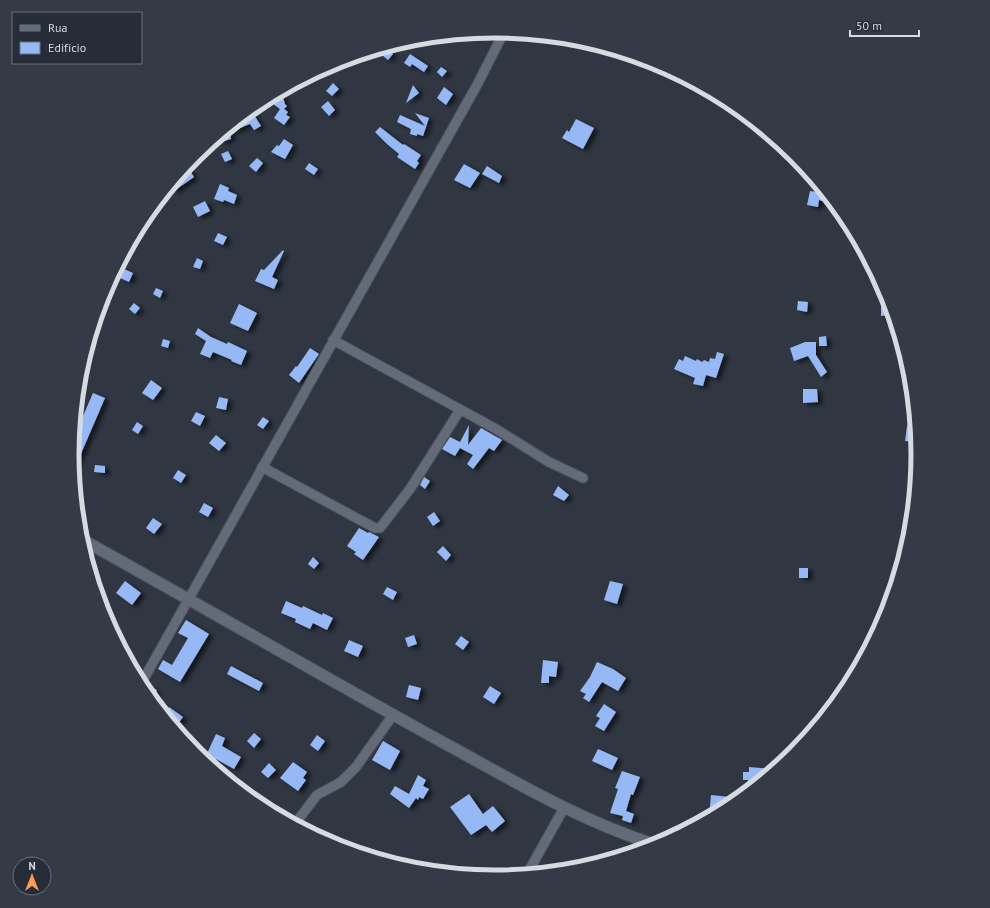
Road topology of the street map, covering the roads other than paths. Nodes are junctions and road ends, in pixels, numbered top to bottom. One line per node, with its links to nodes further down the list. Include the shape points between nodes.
1 (501, 38): 2 (street)
2 (333, 340): 3 (street); 4 (street)
3 (460, 410): 4 (street, via 410,489 380,528 375,528); 5 (street, via 549,462)
4 (262, 467): 7 (street)
5 (584, 478)
6 (89, 543): 7 (main road)
7 (188, 599): 8 (street); 9 (main road)
8 (145, 678)
9 (393, 715): 10 (main road); 11 (street, via 356,767 341,782 317,795)
10 (564, 808): 12 (main road, via 619,833); 13 (street)
11 (298, 820)
12 (645, 842)
13 (530, 868)

